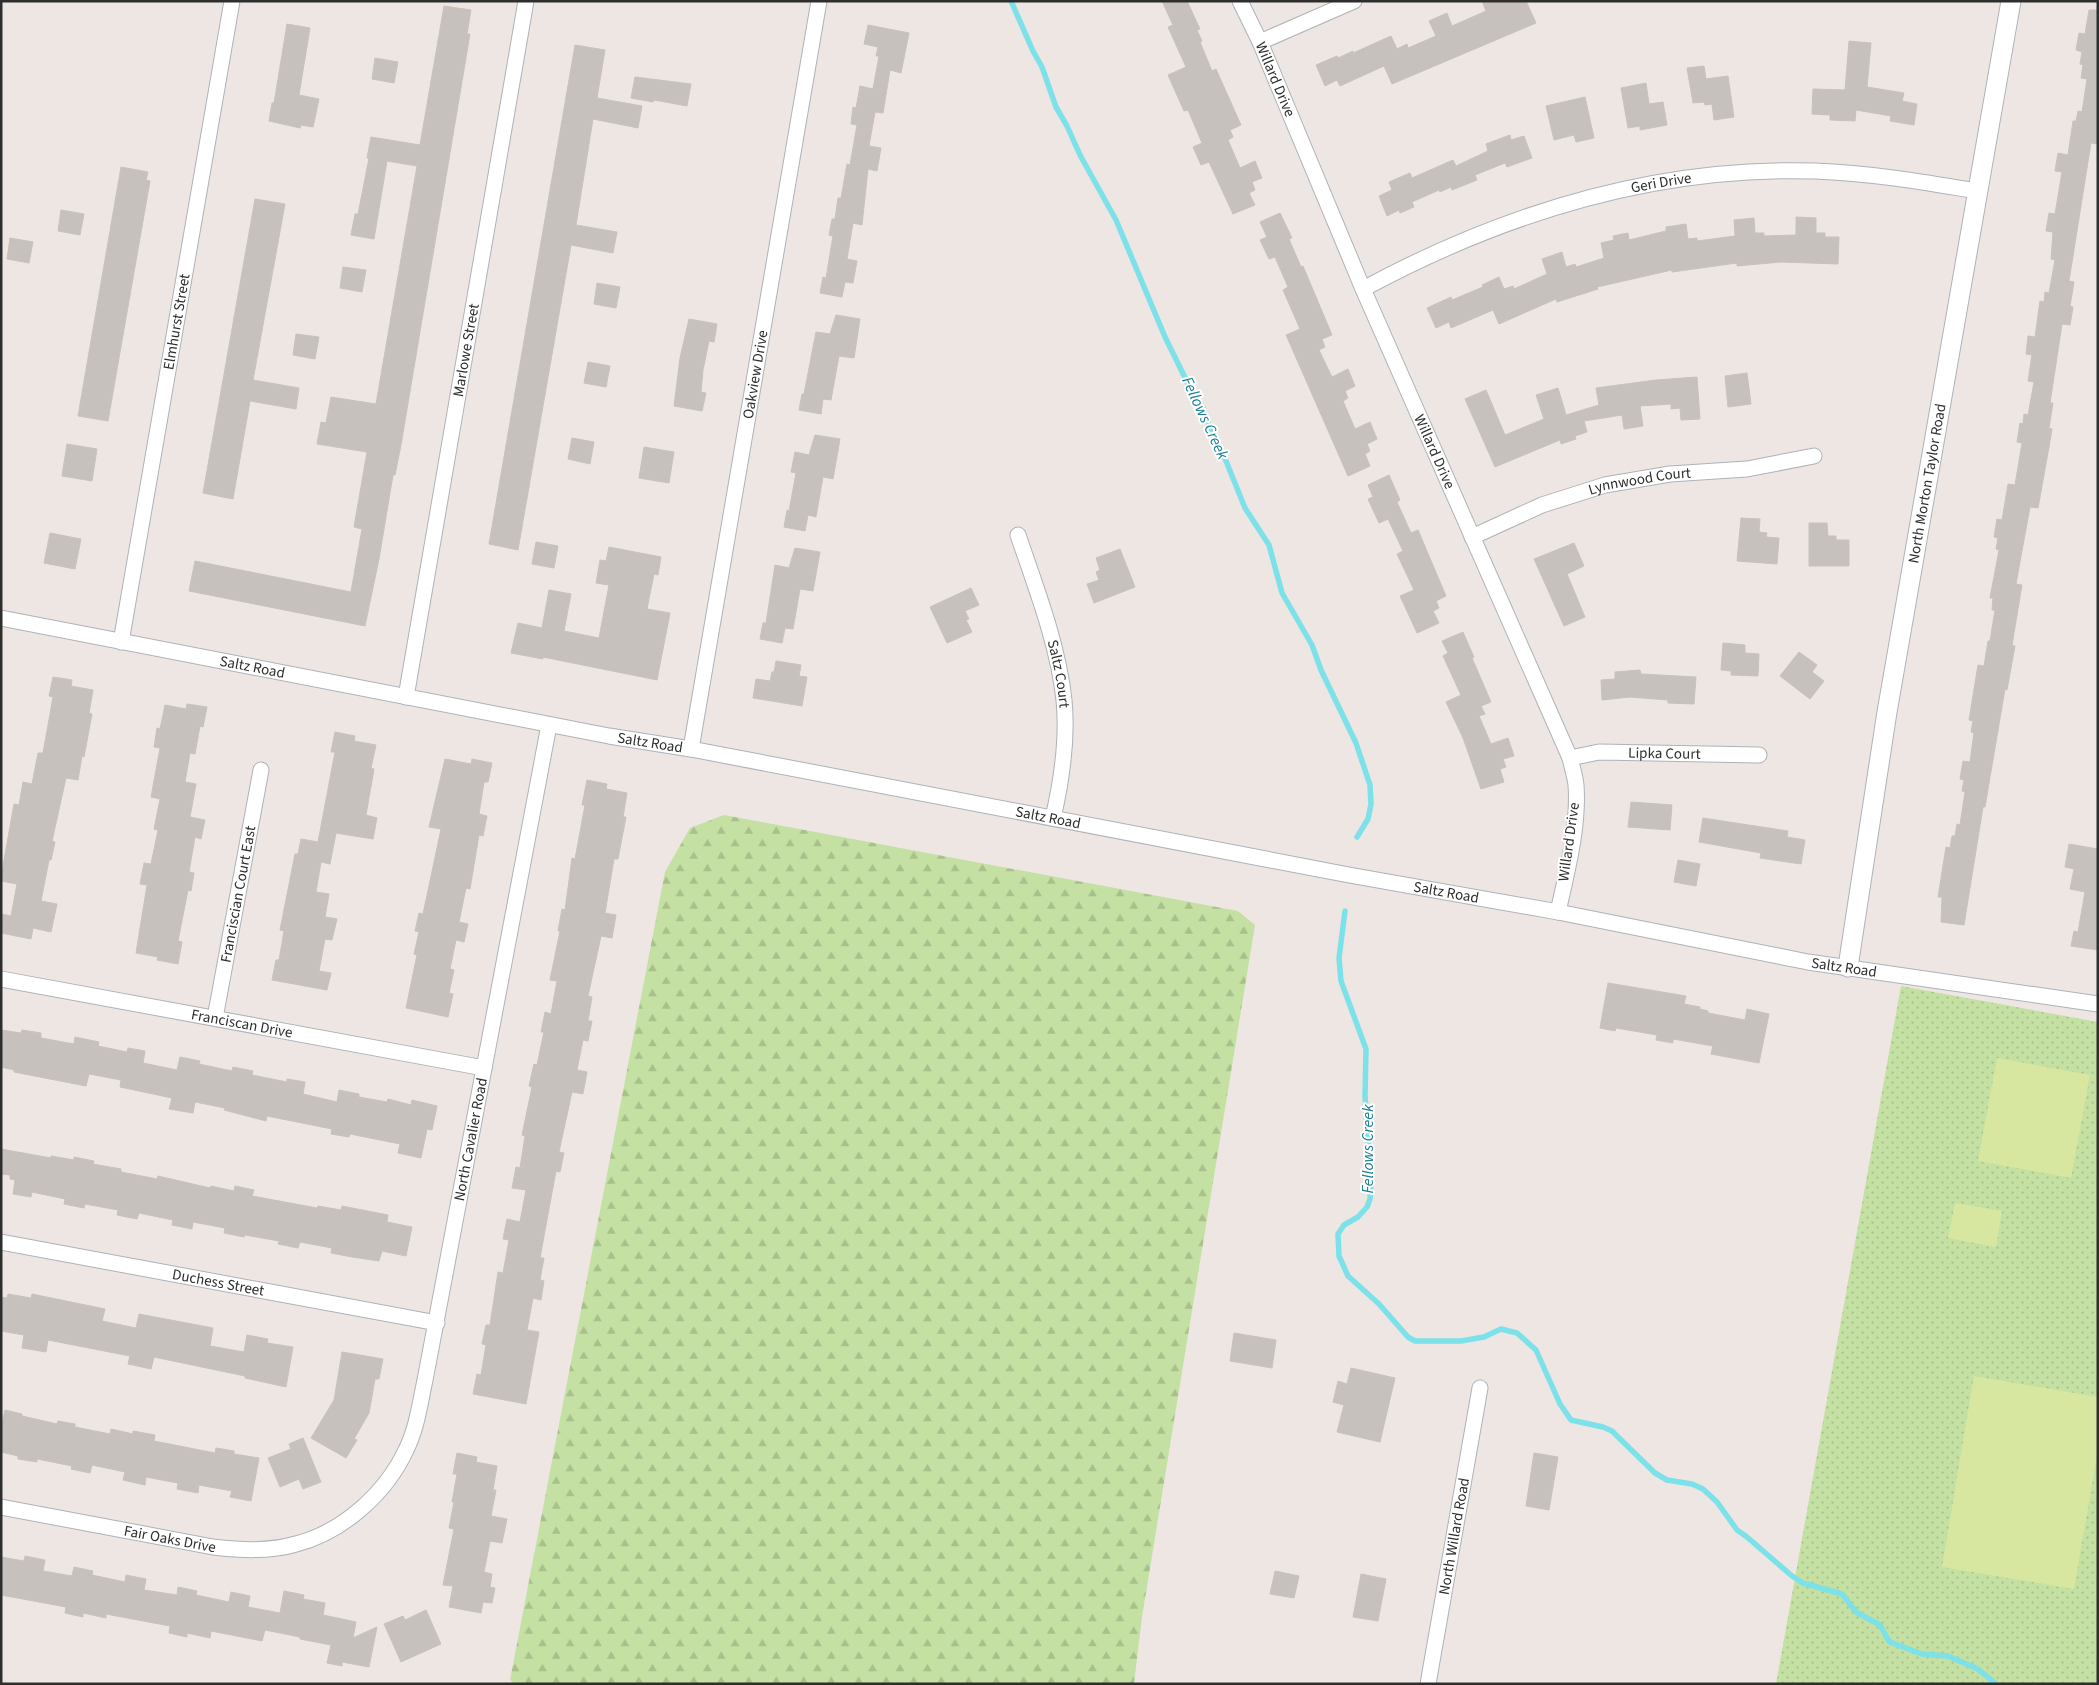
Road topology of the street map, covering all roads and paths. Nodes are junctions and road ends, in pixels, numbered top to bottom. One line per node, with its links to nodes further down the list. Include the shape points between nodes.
1 (232, 1): 14 (street, Elmhurst Street)
2 (526, 1): 15 (street, Marlowe Street)
3 (819, 1): 17 (street, Oakview Drive)
4 (1240, 1): 7 (street, Willard Drive)
5 (1354, 1): 7 (street)
6 (2011, 1): 8 (street, North Morton Taylor Road)
7 (1260, 42): 9 (street, Willard Drive)
8 (1977, 190): 9 (street, Geri Drive, via 1885,176 1815,171 1740,172 1674,179 1593,196 1509,222 1441,249); 23 (street, North Morton Taylor Road, via 1887,712)
9 (1363, 289): 12 (street, Willard Drive)
10 (1814, 456): 12 (street, Lynnwood Court, via 1747,469 1670,474 1605,485 1542,505)
11 (1018, 534): 21 (street, Saltz Court, via 1053,644 1064,701 1064,759)
12 (1472, 537): 19 (street, Willard Drive)
13 (1, 618): 14 (street, Saltz Road)
14 (121, 642): 15 (street, Saltz Road)
15 (406, 697): 16 (street, Saltz Road)
16 (549, 725): 17 (street, Saltz Road); 27 (street, North Cavalier Road)
17 (691, 748): 21 (street, Saltz Road)
18 (1759, 754): 19 (street, Lipka Court, via 1599,752)
19 (1570, 758): 22 (street, Willard Drive, via 1576,784 1575,816)
20 (261, 770): 26 (street, Franciscian Court East)
21 (1053, 818): 22 (street, Saltz Road)
22 (1558, 912): 23 (street, Saltz Road, via 1808,962)
23 (1848, 967): 25 (street, Saltz Road)
24 (1, 979): 26 (street, Franciscan Drive)
25 (2098, 1004)
26 (215, 1018): 27 (street, Franciscan Drive)
27 (484, 1068): 29 (street, North Cavalier Road)
28 (1, 1242): 29 (street, Duchess Street)
29 (437, 1323): 32 (street, North Cavalier Road, via 407,1449 376,1494)
30 (1480, 1388): 33 (street, North Willard Road)
31 (1, 1507): 32 (street, Fair Oaks Drive, via 234,1549 297,1544)
32 (338, 1525)
33 (1428, 1684)

